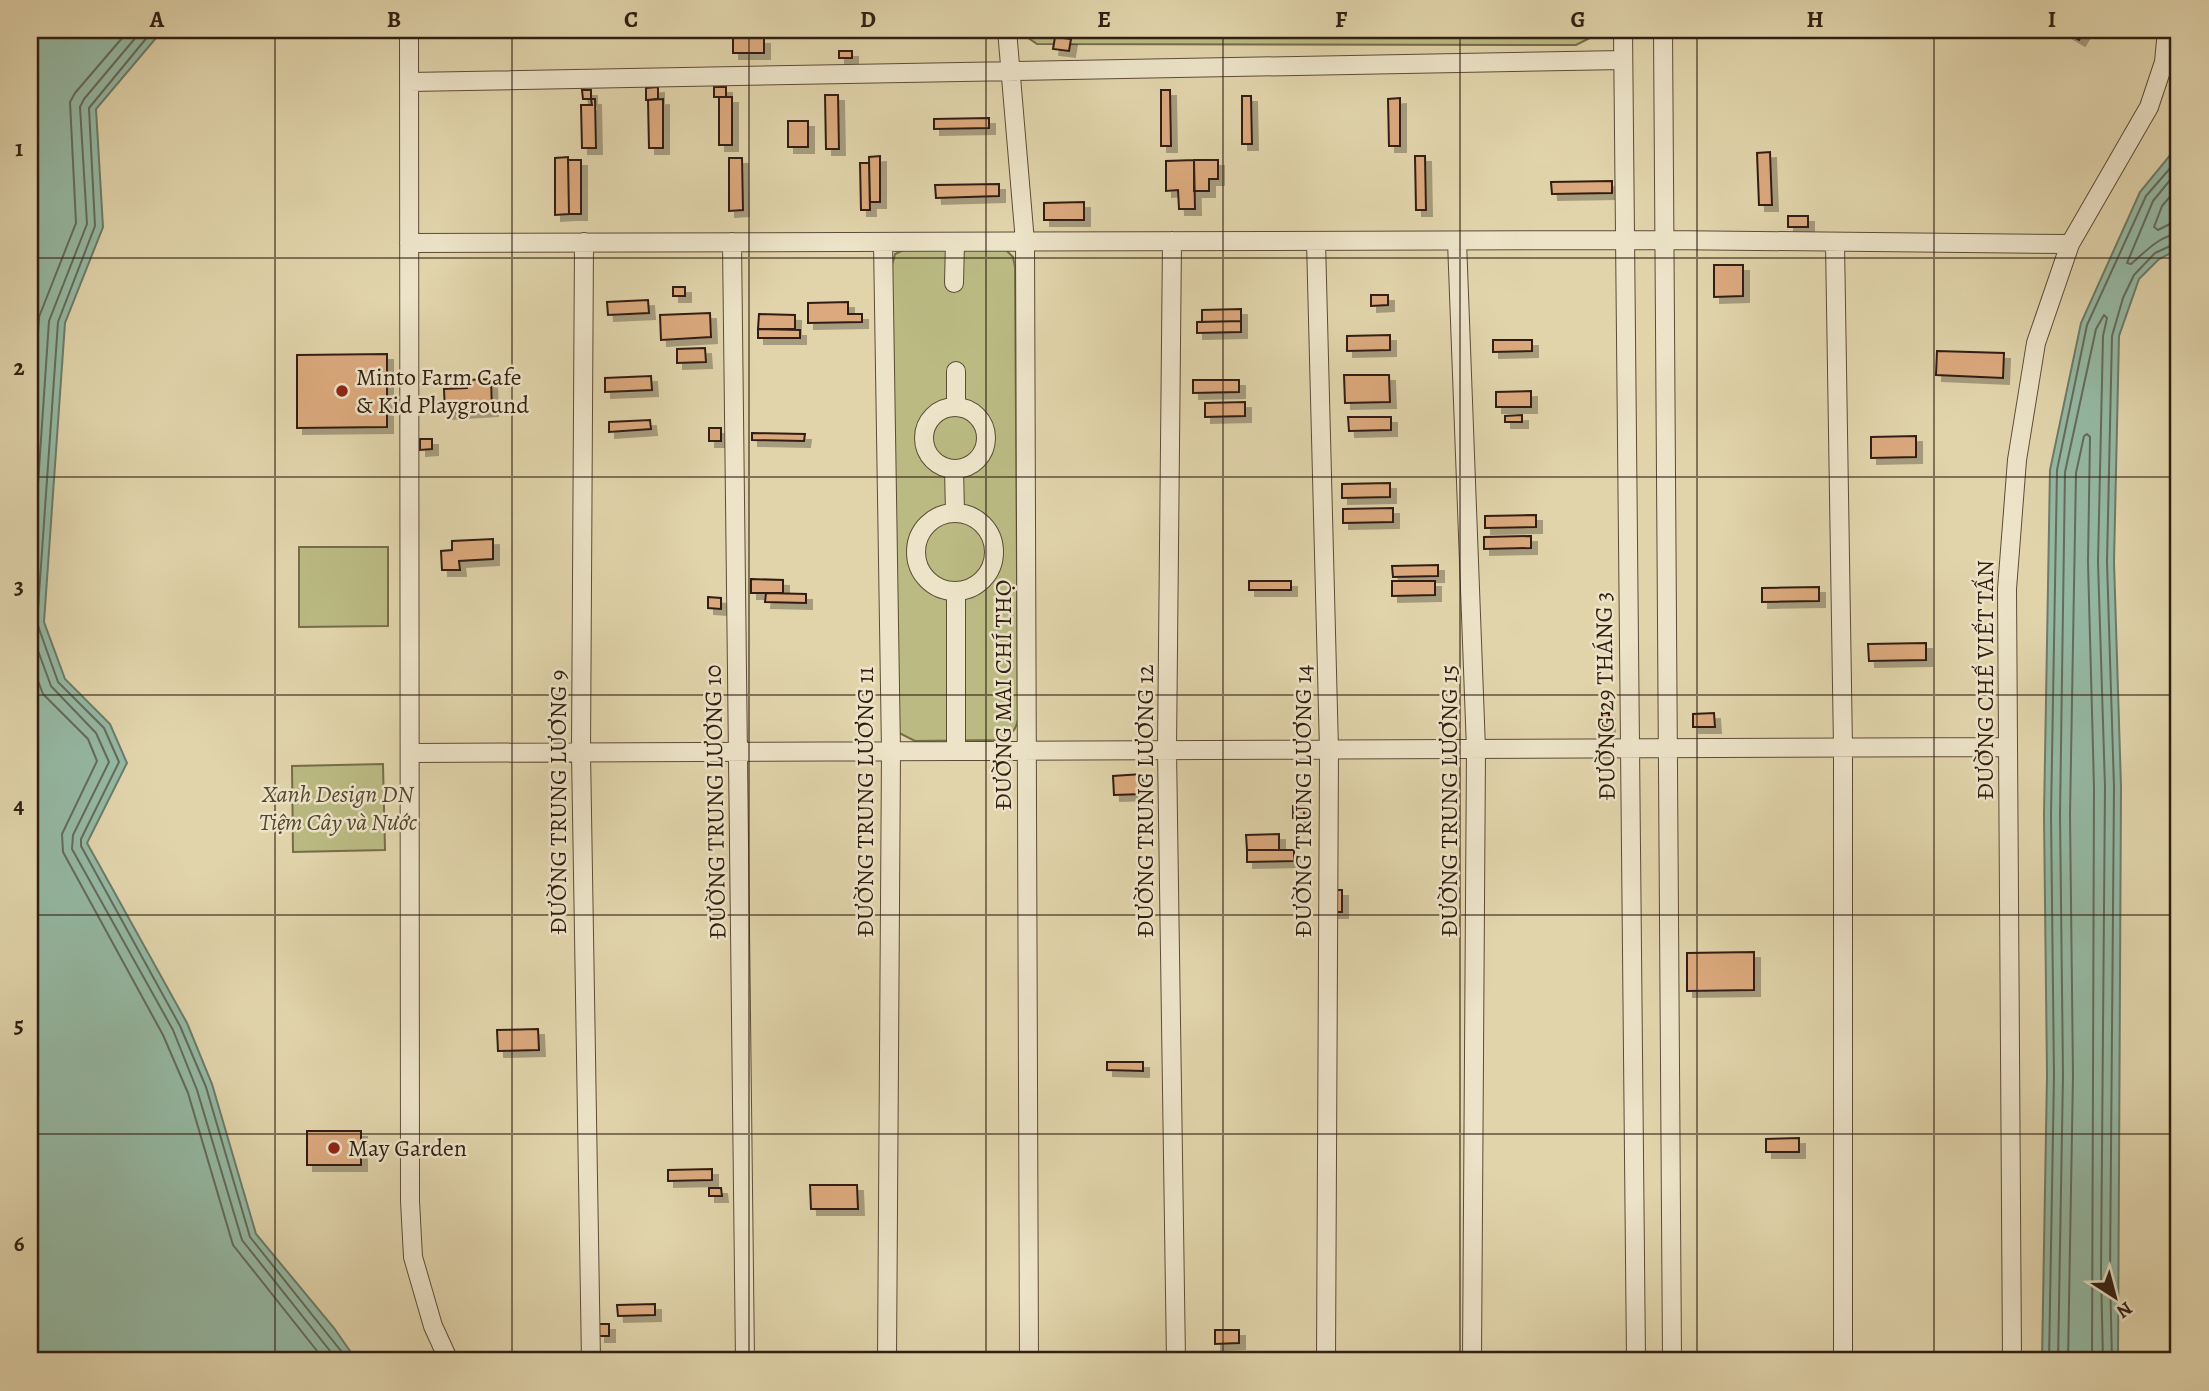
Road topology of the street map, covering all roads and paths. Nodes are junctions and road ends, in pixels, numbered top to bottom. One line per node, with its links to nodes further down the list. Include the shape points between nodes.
1 (410, 30): 8 (street)
2 (1007, 30): 7 (street, ĐƯỜNG MAI CHÍ THỌ)
3 (1623, 30): 6 (street, ĐƯỜNG 29 THÁNG 3)
4 (1663, 30): 9 (street)
5 (2167, 30): 21 (street, ĐƯỜNG CHẾ VIẾT TẤN, via 2164,62 2149,107)
6 (1623, 60): 7 (street); 13 (street, ĐƯỜNG 29 THÁNG 3)
7 (1011, 70): 8 (street); 18 (street, ĐƯỜNG MAI CHÍ THỌ)
8 (409, 82): 20 (street)
9 (1664, 240): 13 (street); 19 (street); 32 (street)
10 (1172, 241): 11 (street); 18 (street); 33 (street, ĐƯỜNG TRUNG LƯƠNG 12)
11 (1316, 241): 12 (street); 34 (street, ĐƯỜNG TRUNG LƯƠNG 14)
12 (1457, 241): 13 (street); 30 (street, ĐƯỜNG TRUNG LƯƠNG 15)
13 (1625, 241): 31 (street, ĐƯỜNG 29 THÁNG 3)
14 (584, 242): 15 (street); 20 (street); 38 (street, ĐƯỜNG TRUNG LƯƠNG 9)
15 (732, 242): 16 (street); 39 (street, ĐƯỜNG TRUNG LƯƠNG 10)
16 (883, 242): 17 (street); 35 (street, ĐƯỜNG TRUNG LƯƠNG 11)
17 (955, 242): 18 (street); 22 (street)
18 (1025, 242): 37 (street, ĐƯỜNG MAI CHÍ THỌ)
19 (1835, 242): 21 (street); 29 (street)
20 (410, 243): 40 (street)
21 (2070, 244): 28 (street, ĐƯỜNG CHẾ VIẾT TẤN, via 2036,342 2017,460 2007,589)
22 (954, 283)
23 (956, 371): 24 (street)
24 (956, 407): 25 (street, via 933,416 924,440 931,458); 25 (street, via 979,418 986,436 977,460)
25 (954, 469): 26 (street)
26 (956, 512): 27 (street, via 967,513 986,526 995,546 985,578); 27 (street, via 944,513 926,526 916,557 925,578 944,590)
27 (957, 591): 36 (street)
28 (2008, 747): 29 (street); 52 (street, ĐƯỜNG CHẾ VIẾT TẤN)
29 (1843, 748): 32 (street); 51 (street)
30 (1476, 749): 31 (street); 34 (street); 48 (street, ĐƯỜNG TRUNG LƯƠNG 15)
31 (1630, 749): 32 (street); 49 (street, ĐƯỜNG 29 THÁNG 3)
32 (1668, 749): 50 (street)
33 (1167, 750): 34 (street); 37 (street); 46 (street, ĐƯỜNG TRUNG LƯƠNG 12)
34 (1329, 750): 47 (street, ĐƯỜNG TRUNG LƯƠNG 14)
35 (891, 751): 36 (street); 39 (street); 44 (street, ĐƯỜNG TRUNG LƯƠNG 11)
36 (956, 751): 37 (street)
37 (1027, 751): 45 (street, ĐƯỜNG MAI CHÍ THỌ)
38 (581, 752): 39 (street); 40 (street); 42 (street, ĐƯỜNG TRUNG LƯƠNG 9)
39 (739, 752): 43 (street, ĐƯỜNG TRUNG LƯƠNG 10)
40 (410, 753): 41 (street, via 410,1201 414,1258 433,1326)
41 (450, 1361)
42 (590, 1361)
43 (745, 1361)
44 (887, 1361)
45 (1029, 1361)
46 (1176, 1361)
47 (1326, 1361)
48 (1472, 1361)
49 (1636, 1361)
50 (1672, 1361)
51 (1843, 1361)
52 (2012, 1361)

